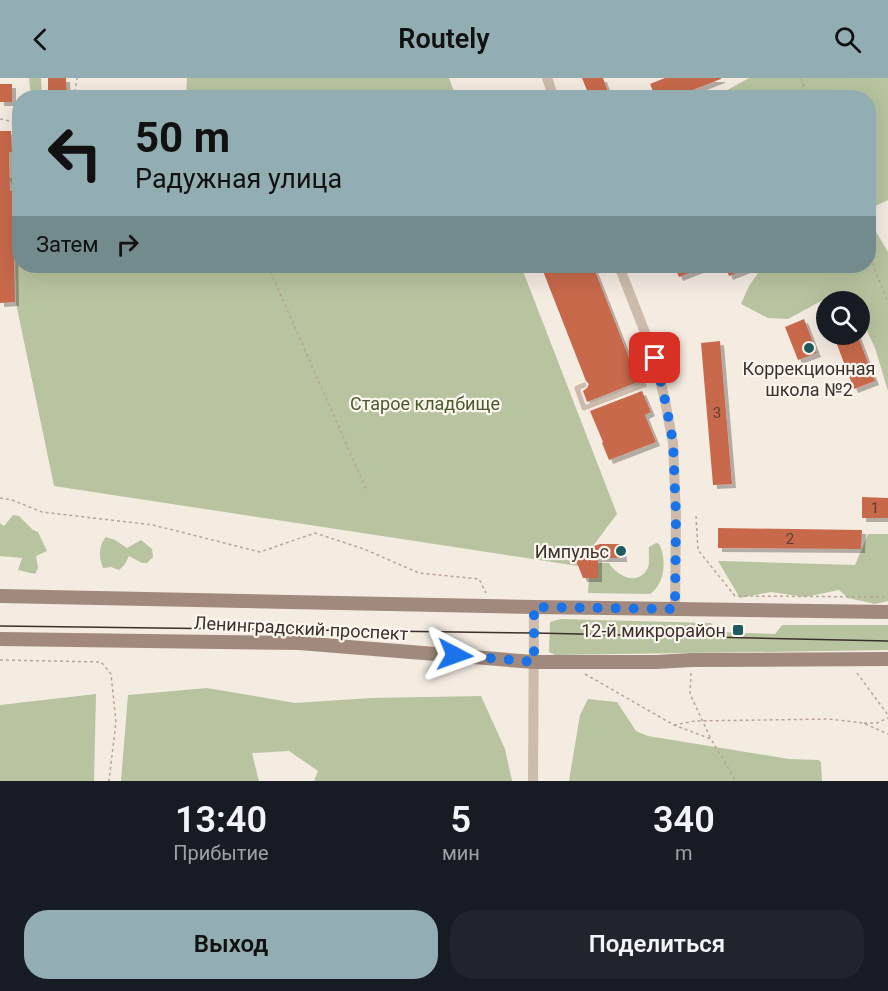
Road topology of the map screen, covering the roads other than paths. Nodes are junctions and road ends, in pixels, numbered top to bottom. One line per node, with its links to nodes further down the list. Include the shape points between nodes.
1 (622, 273): 6 (street, via 655,358 673,442)
2 (639, 371): 3 (lane, via 644,385 584,408 577,388)
3 (584, 385)
4 (0, 596): 5 (main road, Ленинградский проспект)
5 (534, 607): 6 (main road, Ленинградский проспект); 10 (street)
6 (675, 609): 7 (main road, Ленинградский проспект)
7 (888, 612)
8 (0, 639): 10 (main road, Ленинградский проспект, via 299,643)
9 (888, 659): 10 (main road, Ленинградский проспект)
10 (534, 662): 11 (street)
11 (533, 781)

